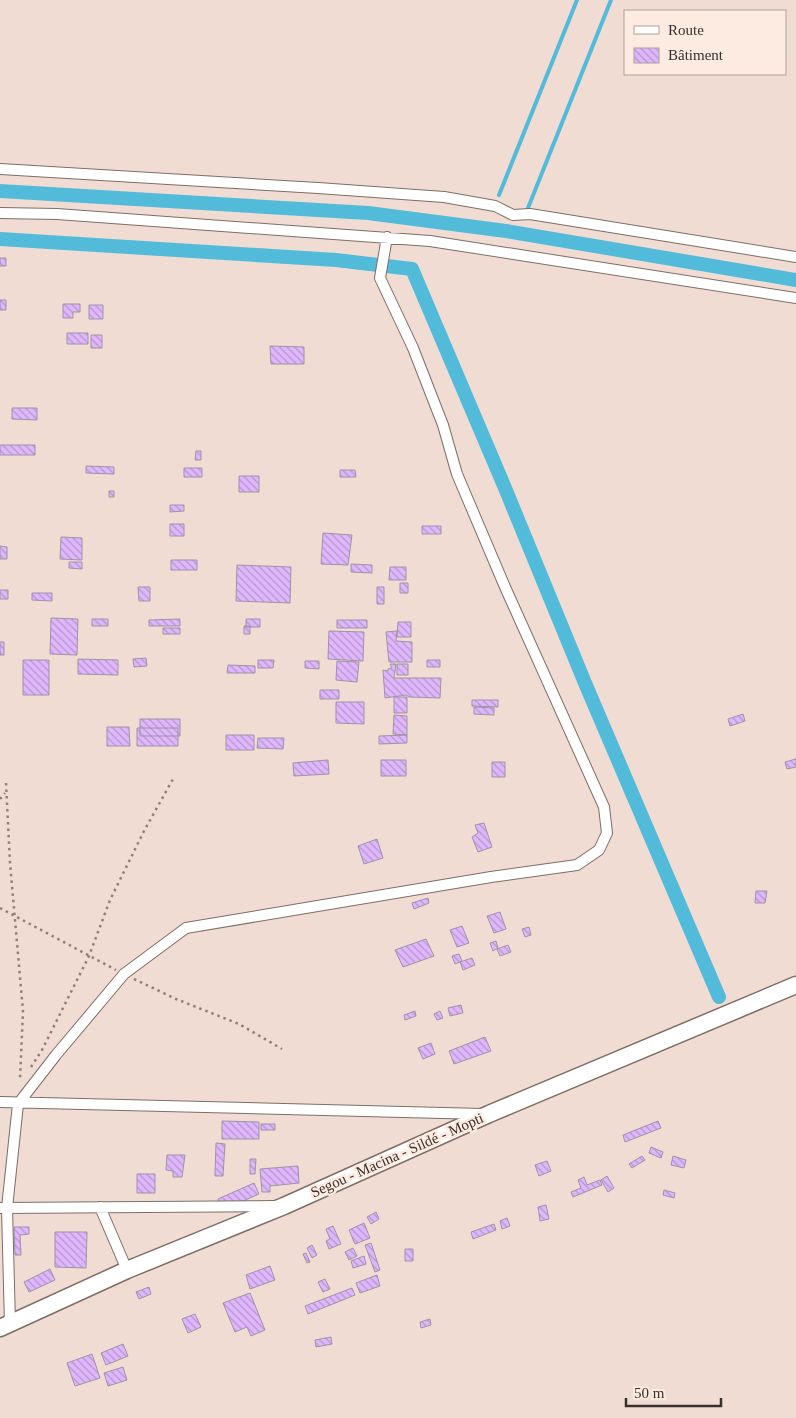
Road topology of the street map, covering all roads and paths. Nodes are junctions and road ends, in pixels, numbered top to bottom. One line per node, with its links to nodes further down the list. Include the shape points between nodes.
1 (0, 169): 4 (street, via 444,197 495,206 513,215 530,214)
2 (0, 213): 3 (street, via 57,214)
3 (387, 237): 5 (street); 13 (street, via 380,278 413,348 443,425 457,474 504,587 604,807 607,833 599,850 577,866 186,928)
4 (796, 257)
5 (796, 298)
6 (173, 779): 12 (path, via 110,900)
7 (6, 783): 8 (path)
8 (6, 792): 9 (path); 11 (path)
9 (0, 799)
10 (0, 908): 11 (path)
11 (15, 917): 12 (path); 17 (path, via 23,1011)
12 (89, 956): 13 (path); 16 (path)
13 (124, 974): 15 (path, via 239,1024); 19 (street)
14 (796, 985): 20 (main road, Segou - Macina - Sildé - Mopti)
15 (282, 1049)
16 (28, 1072)
17 (20, 1079)
18 (0, 1102): 19 (street)
19 (18, 1104): 20 (street); 23 (street)
20 (489, 1114): 21 (main road, Segou - Macina - Sildé - Mopti)
21 (284, 1206): 22 (street); 24 (main road, Segou - Macina - Sildé - Mopti)
22 (100, 1207): 23 (street); 24 (street)
23 (4, 1208): 25 (street)
24 (127, 1270): 25 (main road, Segou - Macina - Sildé - Mopti)
25 (5, 1326)

